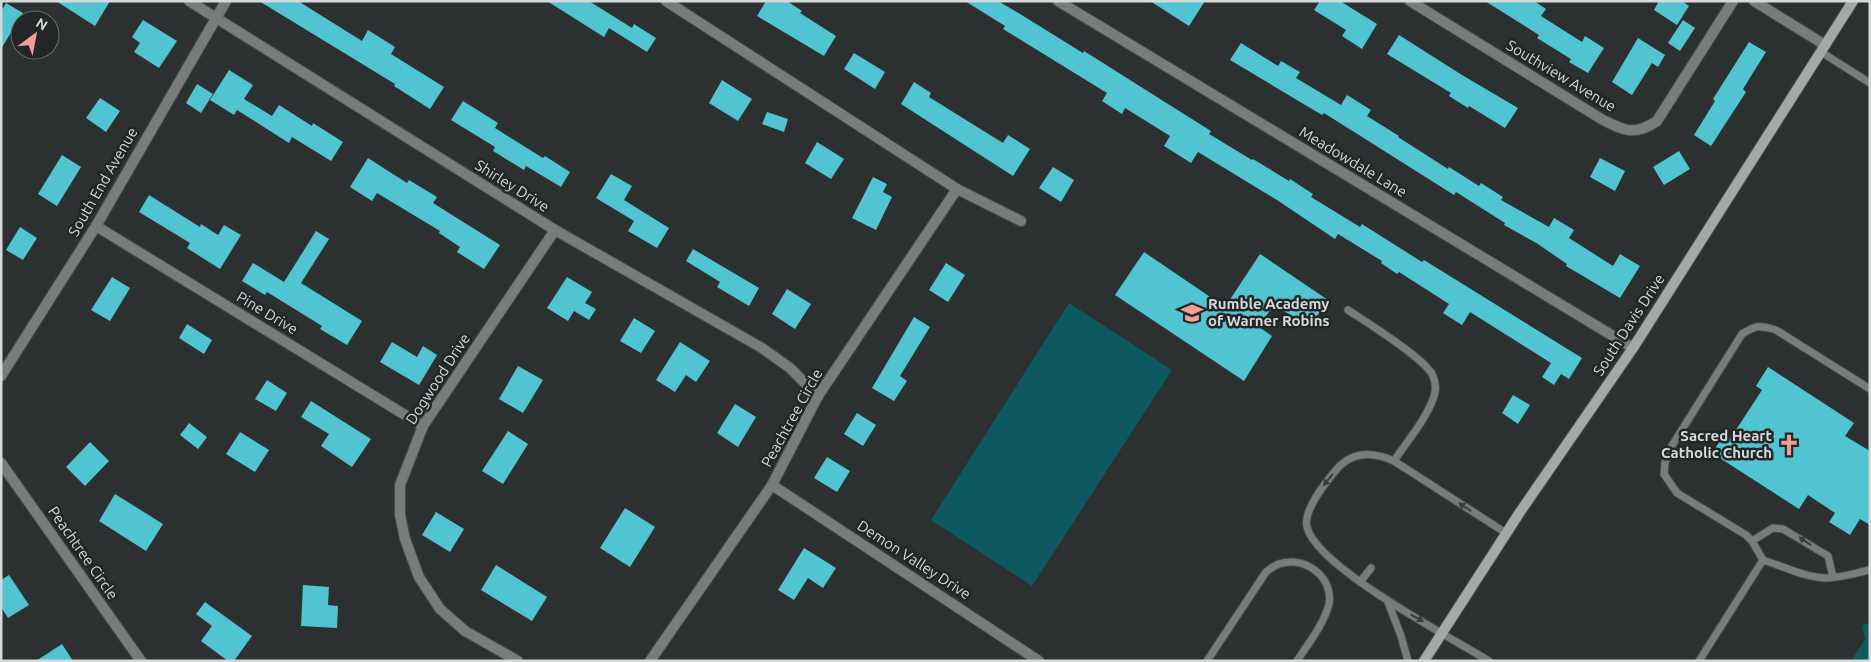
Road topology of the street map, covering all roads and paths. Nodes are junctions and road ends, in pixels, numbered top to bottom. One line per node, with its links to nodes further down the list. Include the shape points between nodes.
1 (189, 1): 9 (street, Shirley Drive)
2 (226, 1): 9 (street, South End Avenue)
3 (666, 1): 12 (street)
4 (1058, 1): 17 (street, Meadowdale Lane)
5 (1410, 1): 6 (street, Southview Avenue, via 1603,120 1634,132 1646,129 1656,120)
6 (1733, 1)
7 (1754, 1): 10 (street)
8 (1852, 1): 10 (street, South Davis Drive)
9 (216, 18): 14 (street, South End Avenue); 15 (street, Shirley Drive)
10 (1823, 48): 11 (lane); 17 (street, South Davis Drive)
11 (1870, 82)
12 (957, 189): 13 (street); 20 (street, Peachtree Circle)
13 (1021, 222)
14 (96, 226): 18 (street, South End Avenue); 21 (street, Pine Drive)
15 (555, 230): 20 (street, Shirley Drive, via 762,348 790,368); 21 (street, Dogwood Drive)
16 (1348, 310): 22 (lane, via 1424,363 1433,376 1434,399)
17 (1633, 348): 25 (street, South Davis Drive)
18 (1, 376)
19 (1870, 389): 26 (lane, via 1776,330 1763,326 1742,334 1668,452 1664,474 1677,493)
20 (818, 396): 24 (street, Peachtree Circle)
21 (423, 426): 35 (street, Dogwood Drive, via 400,485 404,539 419,577 440,609 465,631)
22 (1394, 461): 25 (lane, one-way to 22); 31 (lane, one-way to 31, via 1365,454 1344,460 1322,487 1308,514 1307,526 1314,540)
23 (1, 464): 34 (street, Peachtree Circle)
24 (772, 485): 36 (street, Peachtree Circle); 37 (street, Demon Valley Drive)
25 (1506, 533): 33 (street, South Davis Drive)
26 (1752, 541): 27 (lane); 30 (lane, one-way to 26, via 1828,556 1783,529 1773,528)
27 (1763, 560): 30 (lane, via 1792,570); 43 (lane)
28 (1371, 568): 31 (lane)
29 (1870, 570): 30 (lane)
30 (1834, 577)
31 (1360, 582): 32 (lane)
32 (1388, 602): 33 (lane, one-way to 33); 40 (lane)
33 (1442, 632): 41 (street, South Davis Drive); 42 (lane)
34 (141, 661)
35 (518, 661)
36 (650, 661)
37 (1039, 661)
38 (1207, 661): 39 (lane, via 1266,572 1278,564 1300,562 1324,578 1330,593 1320,624)
39 (1297, 661)
40 (1408, 661)
41 (1424, 661)
42 (1489, 661)
43 (1699, 661)

